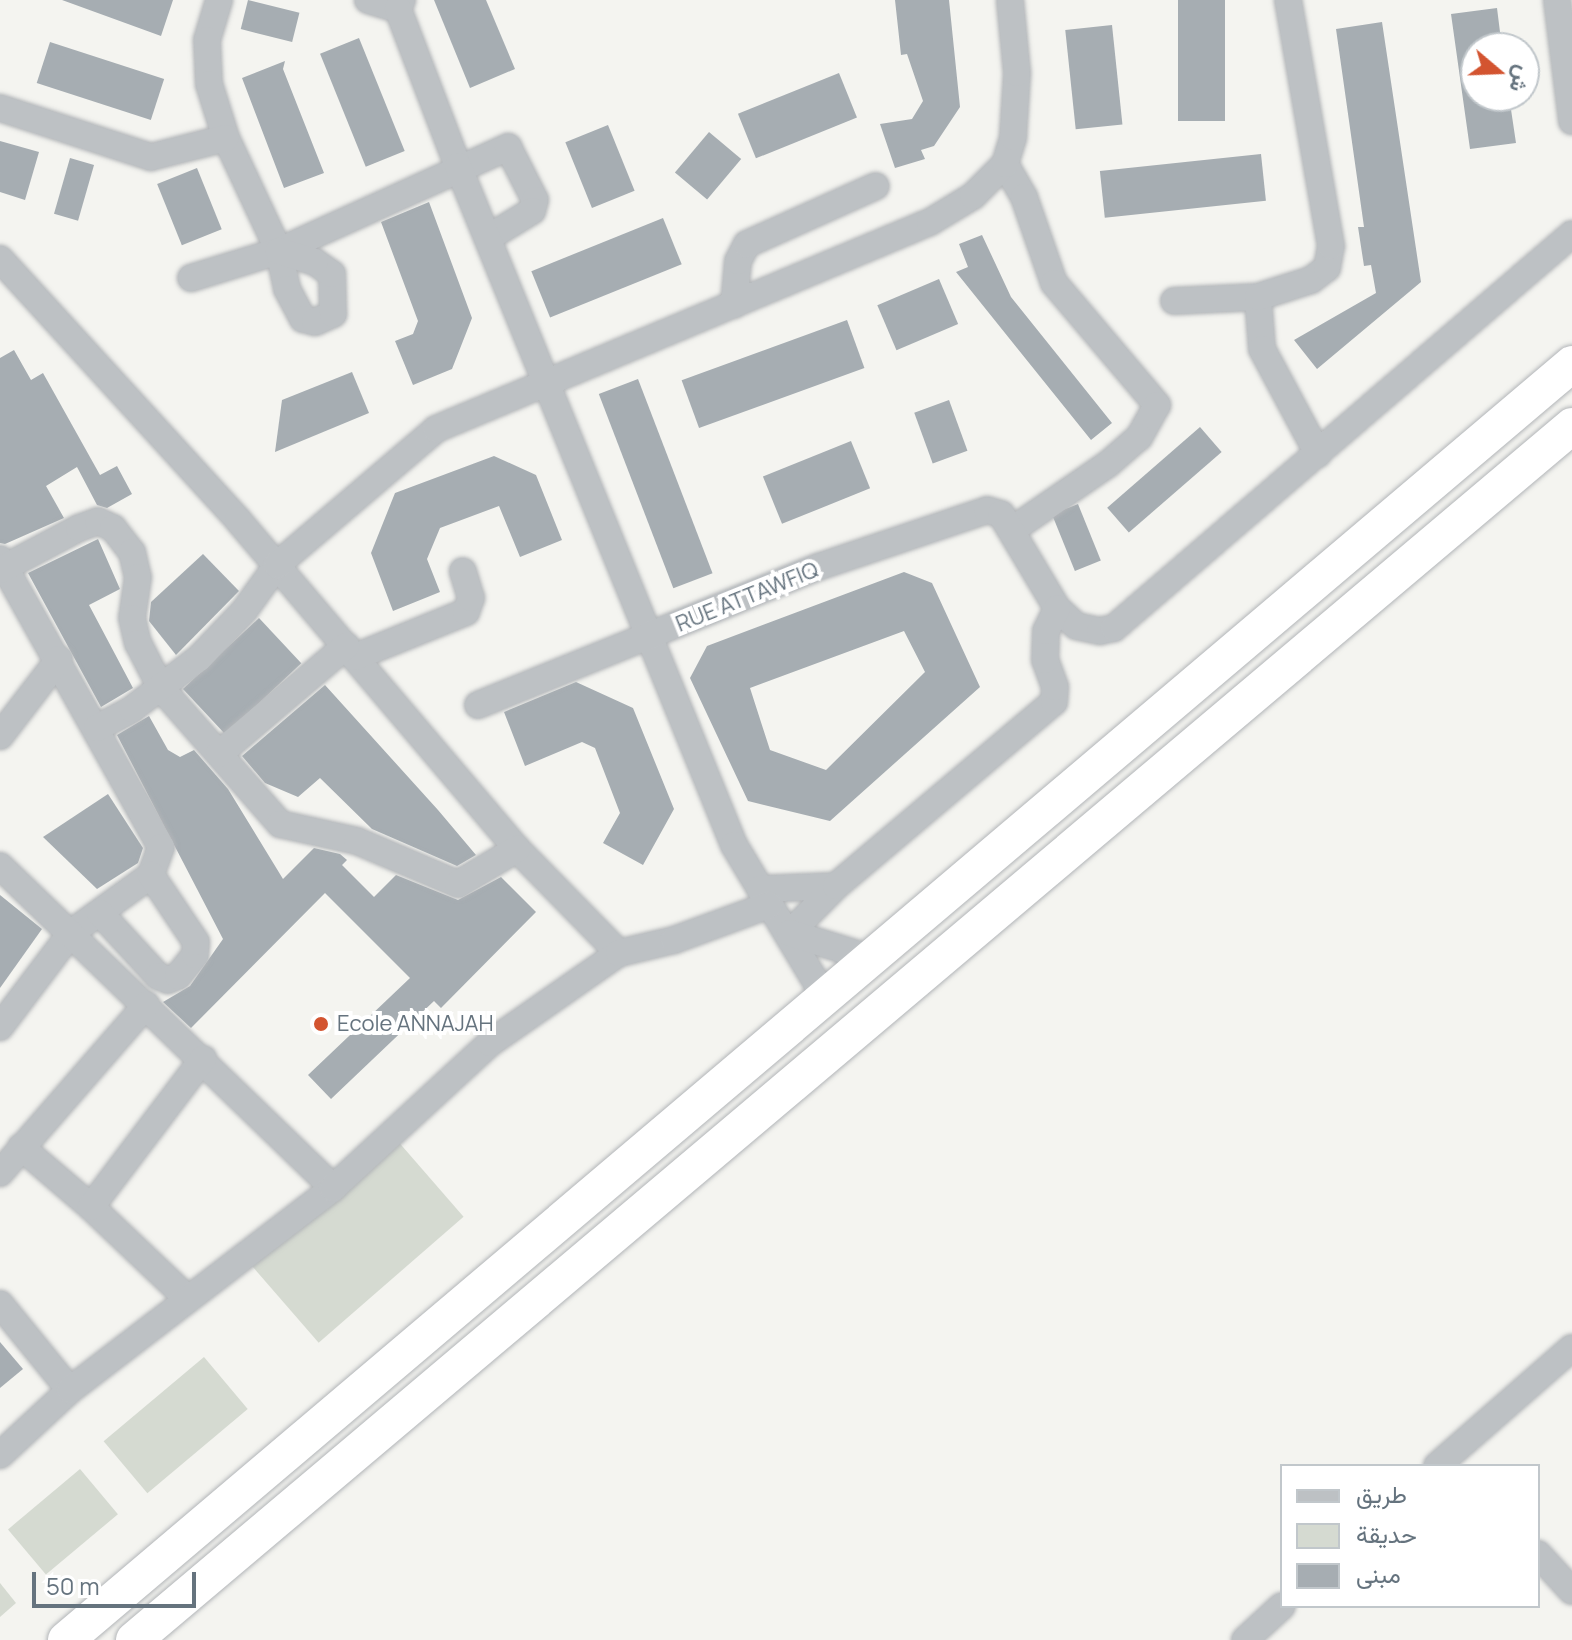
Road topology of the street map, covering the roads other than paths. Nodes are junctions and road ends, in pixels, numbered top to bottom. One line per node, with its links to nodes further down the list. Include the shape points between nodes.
1 (219, 0): 9 (street, via 206,66)
2 (368, 0): 6 (street)
3 (1010, 0): 10 (street, via 1017,73 1013,137)
4 (1288, 0): 18 (street, via 1330,255 1322,275)
5 (1557, 0): 8 (street)
6 (400, 5): 11 (street)
7 (0, 108): 9 (street, via 151,157)
8 (1572, 121)
9 (226, 138): 15 (street)
10 (1005, 164): 20 (street, via 973,196 930,222); 25 (street, via 1024,197 1054,283 1157,405 1139,437 1108,464)
11 (458, 166): 14 (street); 14 (street, via 508,147 535,200 532,211); 15 (street)
12 (876, 186): 20 (street, via 747,244 738,261)
13 (1572, 234): 24 (street)
14 (488, 238): 22 (street)
15 (279, 251): 17 (street)
16 (0, 259): 27 (street)
17 (191, 278)
18 (1258, 297): 19 (street); 24 (street, via 1262,349)
19 (1174, 301)
20 (734, 305): 22 (street)
21 (1572, 364): 47 (highway)
22 (547, 380): 27 (street, via 436,429); 30 (street)
23 (1572, 426): 66 (highway)
24 (1318, 454): 29 (street, via 1114,628 1076,626)
25 (1012, 530): 29 (street); 30 (street, RUE ATTAWFIQ, via 994,510 968,515 818,567)
26 (2, 565): 32 (street); 33 (street, via 98,521 113,528 132,552 138,577 132,618 138,643)
27 (277, 565): 31 (street); 33 (street, via 222,635)
28 (463, 571): 31 (street, via 471,598 466,612)
29 (1057, 608): 41 (street, via 1045,645 1054,702)
30 (651, 636): 34 (street, RUE ATTAWFIQ); 42 (street, via 734,845)
31 (350, 652): 37 (street); 38 (street)
32 (59, 659): 35 (street); 36 (street)
33 (161, 688): 35 (street); 37 (street)
34 (478, 705)
35 (97, 728): 40 (street, via 159,837 160,859)
36 (0, 736)
37 (219, 754): 38 (street, via 280,824 357,841 448,882 467,882)
38 (517, 849): 46 (street)
39 (0, 868): 44 (street)
40 (151, 875): 43 (street); 43 (street, via 196,942 195,955 178,976 158,976)
41 (836, 886): 42 (street); 45 (street)
42 (765, 897): 45 (street); 46 (street, via 674,940)
43 (100, 913): 44 (street)
44 (71, 933): 49 (street); 50 (street)
45 (790, 933): 47 (street); 48 (street)
46 (619, 953): 54 (street, via 490,1043)
47 (873, 959): 48 (highway)
48 (826, 999): 65 (highway)
49 (146, 1005): 51 (street); 52 (street)
50 (0, 1027)
51 (203, 1059): 54 (street); 55 (street)
52 (21, 1147): 53 (street); 55 (street)
53 (0, 1173)
54 (333, 1188): 56 (street)
55 (91, 1207): 56 (street)
56 (188, 1299): 59 (street)
57 (0, 1304): 59 (street)
58 (1572, 1348): 61 (street)
59 (70, 1390): 60 (street)
60 (0, 1455)
61 (1448, 1463)
62 (1540, 1556): 63 (street)
63 (1572, 1591)
64 (1280, 1608): 67 (street)
65 (66, 1640)
66 (134, 1640)
67 (1245, 1640)

